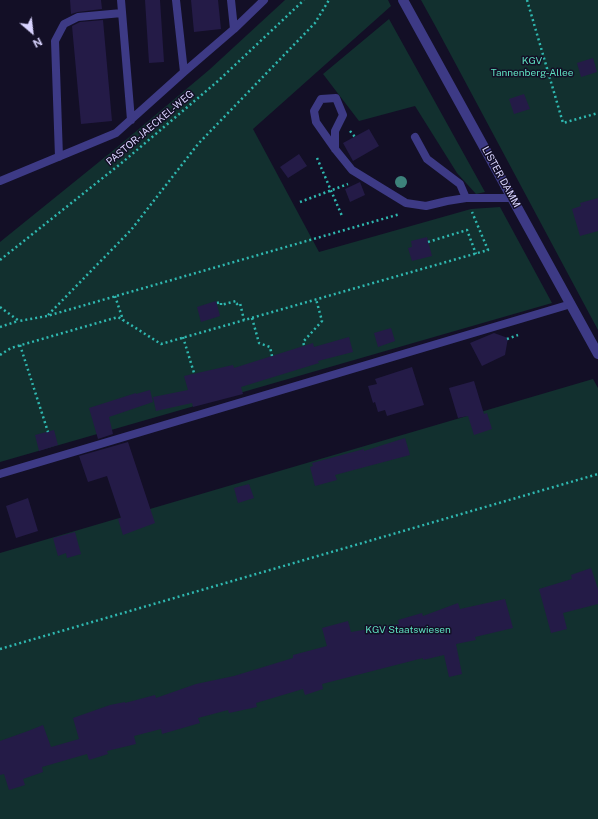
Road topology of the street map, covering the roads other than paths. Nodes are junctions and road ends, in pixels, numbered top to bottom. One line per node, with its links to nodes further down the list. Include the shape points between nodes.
1 (121, 0): 6 (lane)
2 (176, 0): 8 (lane)
3 (230, 0): 7 (lane)
4 (264, 0): 7 (lane)
5 (403, 0): 15 (street, LISTER DAMM)
6 (122, 12): 9 (lane); 12 (lane, via 78,17 64,24 55,41)
7 (234, 29): 8 (lane)
8 (184, 72): 9 (lane)
9 (131, 120): 12 (lane, via 116,133)
10 (415, 137): 14 (lane, via 427,159 460,184)
11 (335, 149): 11 (lane, via 335,131 343,115 336,98 321,99 314,111 316,122); 14 (lane, via 352,170 406,203 426,206)
12 (59, 157): 13 (lane)
13 (0, 181)
14 (466, 198): 15 (lane)
15 (513, 198): 16 (street, LISTER DAMM)
16 (571, 304): 17 (street, LISTER DAMM); 18 (lane)
17 (598, 354)
18 (0, 474)

